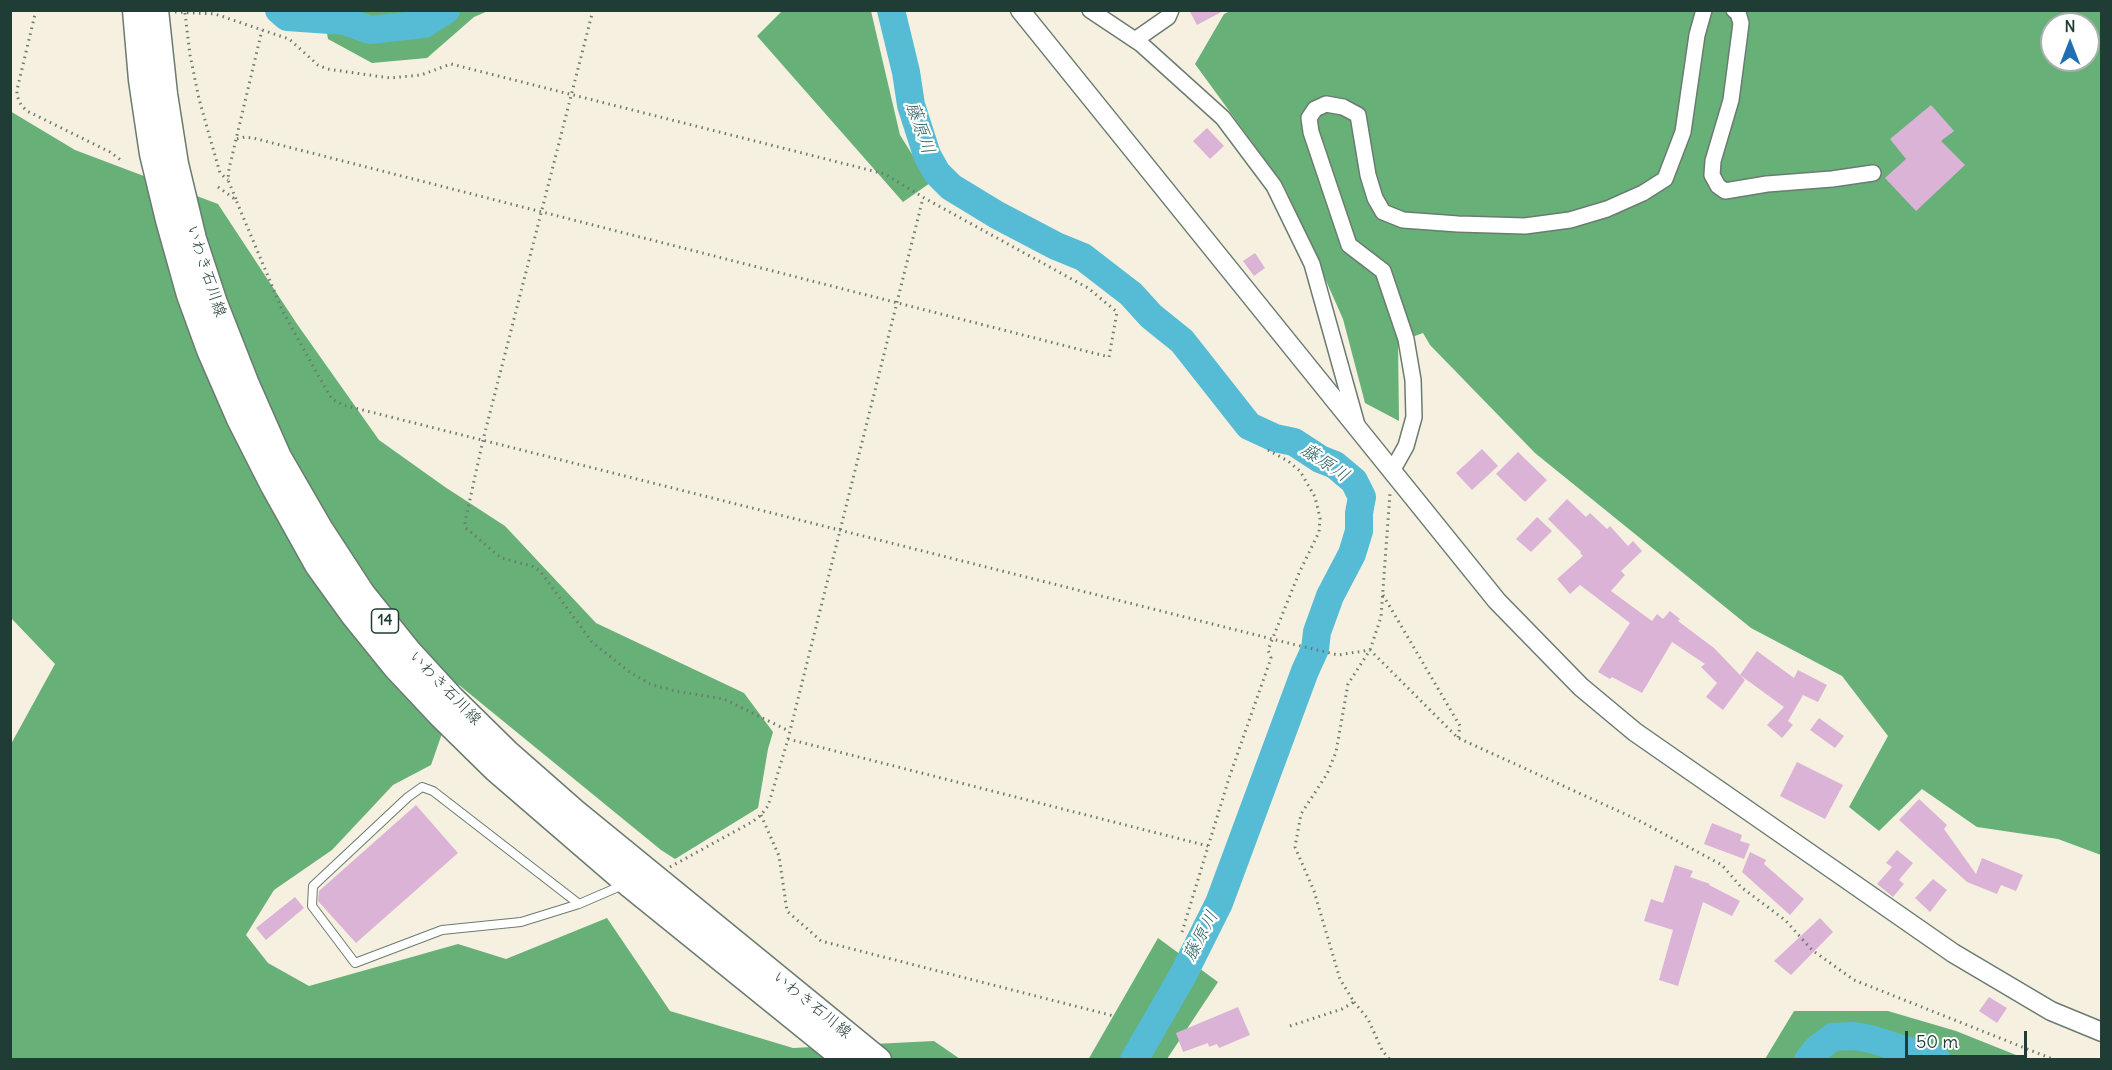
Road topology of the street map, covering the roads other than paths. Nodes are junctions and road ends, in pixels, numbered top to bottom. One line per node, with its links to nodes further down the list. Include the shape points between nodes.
1 (135, 10): 12 (main road, いわき石川線 / 14, via 152,154 189,295 239,419 311,555 353,615 441,716 496,770)
2 (1020, 10): 10 (street)
3 (1090, 10): 8 (street)
4 (1172, 10): 8 (street)
5 (1704, 10): 11 (street, via 1683,132 1665,179 1616,205 1570,220 1525,226 1458,224 1403,220 1383,212 1368,175 1358,115 1326,104 1315,109 1310,118 1311,132 1349,245 1383,271 1406,339 1414,417 1406,446)
6 (1734, 10): 9 (street, via 1741,23 1731,100 1713,161 1712,175 1718,186 1725,191)
7 (156, 11): 16 (main road, いわき石川線 / 14, via 176,164 214,303 279,457 363,594 408,650 508,753)
8 (1135, 40): 10 (street, via 1223,118 1274,186 1312,264)
9 (1873, 173)
10 (1357, 426): 11 (street)
11 (1392, 471): 14 (street, via 1497,601 1581,687 1635,732 1953,953 2051,1011)
12 (627, 883): 13 (lane); 15 (main road, いわき石川線 / 14)
13 (579, 904): 13 (lane, via 433,791 422,787 313,886 312,906 355,963 442,930 521,922)
14 (2102, 1032)
15 (846, 1059)
16 (879, 1059)

